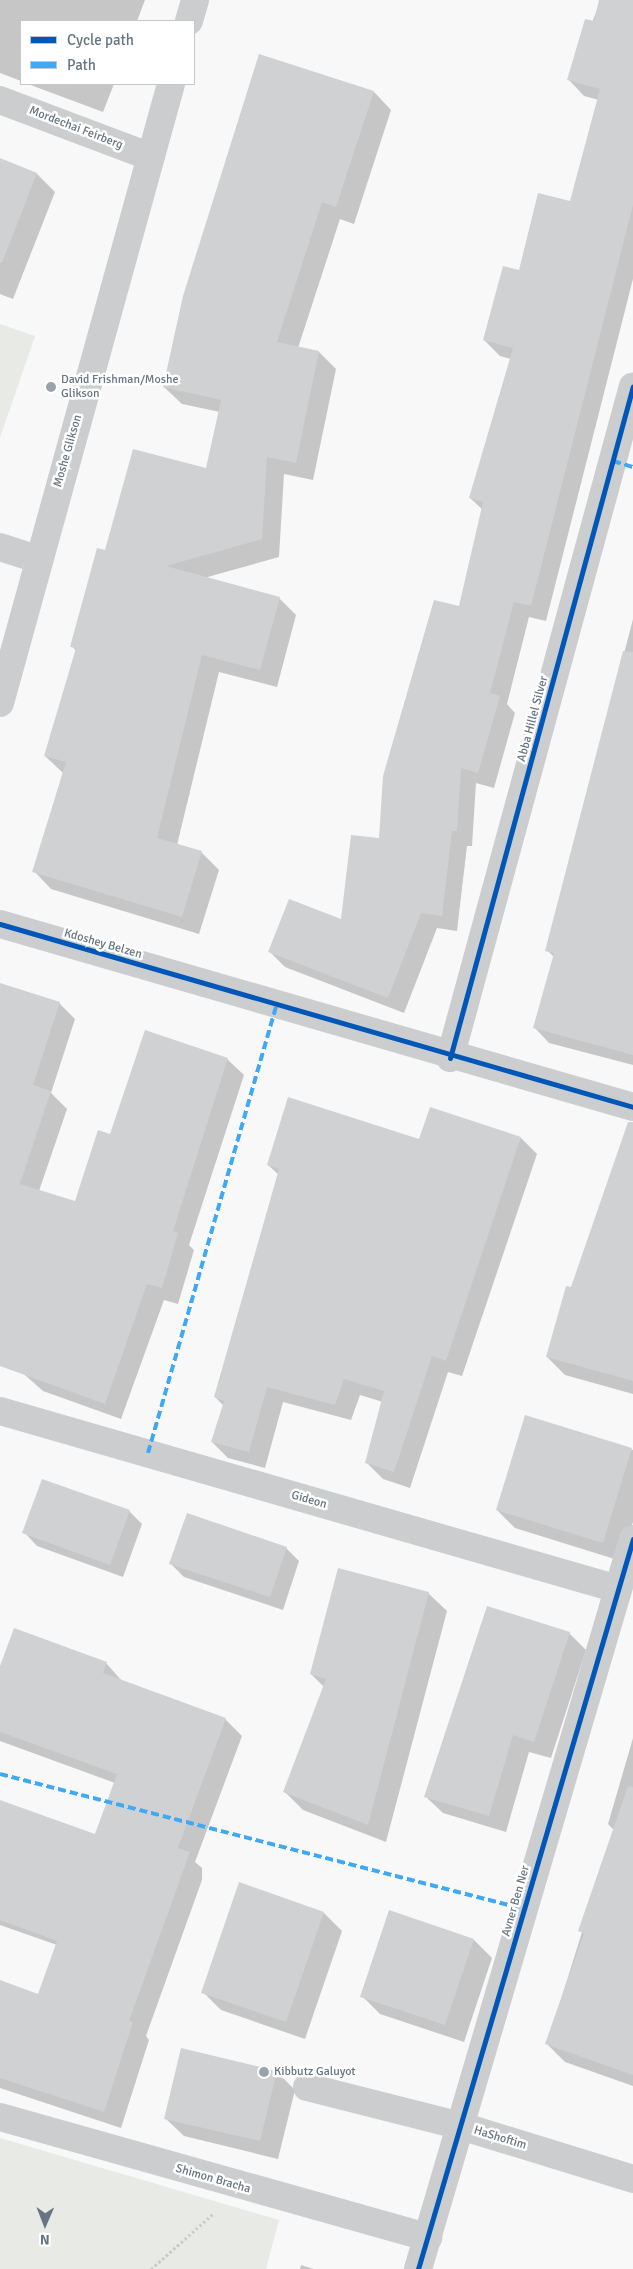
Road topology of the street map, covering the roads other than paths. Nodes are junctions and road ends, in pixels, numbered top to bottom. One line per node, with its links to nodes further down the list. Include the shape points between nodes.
1 (195, 0): 2 (street)
2 (189, 20)
3 (172, 85): 5 (street, Moshe Glikson)
4 (0, 100): 5 (street, Mordechai Feirberg)
5 (151, 157): 8 (street, Moshe Glikson)
6 (633, 386): 11 (street, Abba Hillel Silver)
7 (0, 546): 8 (street)
8 (37, 559): 9 (street, Moshe Glikson)
9 (0, 703)
10 (0, 924): 11 (street, Kdoshey Belzen)
11 (450, 1058): 12 (street, Kdoshey Belzen)
12 (633, 1107)
13 (0, 1411): 15 (street, Gideon)
14 (633, 1540): 15 (street, Avner Ben Ner)
15 (618, 1589): 18 (street, Avner Ben Ner)
16 (306, 2087): 18 (street, HaShoftim)
17 (0, 2117): 20 (street, Shimon Bracha)
18 (461, 2126): 19 (street, HaShoftim); 20 (street, Avner Ben Ner)
19 (633, 2179)
20 (428, 2237): 21 (street, Avner Ben Ner)
21 (418, 2269)

